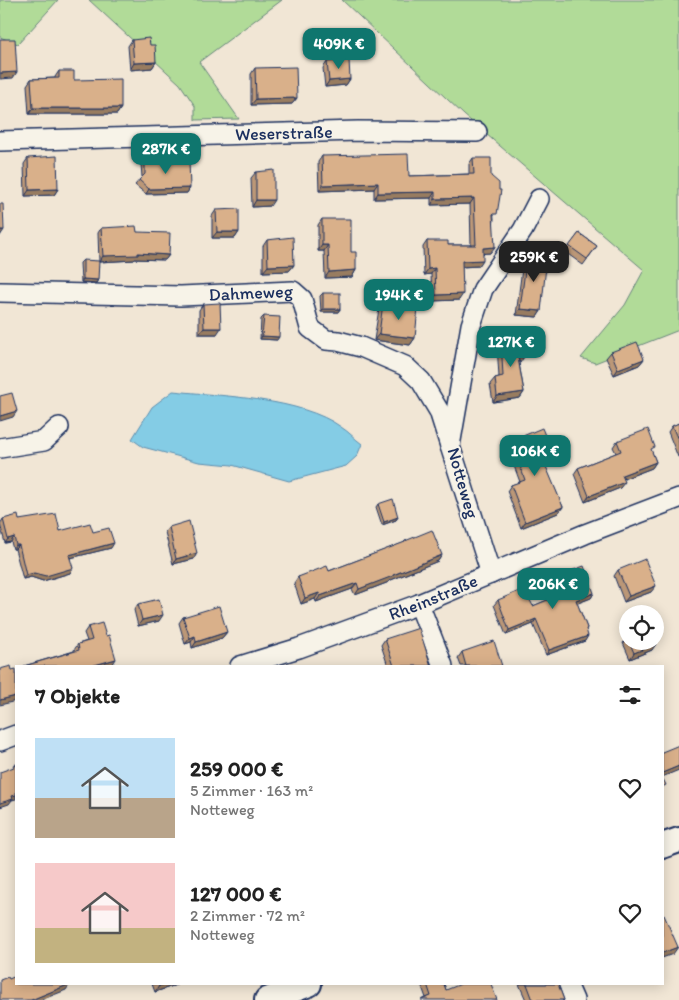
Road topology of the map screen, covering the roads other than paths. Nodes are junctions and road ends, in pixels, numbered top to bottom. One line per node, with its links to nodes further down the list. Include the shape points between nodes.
1 (477, 132): 2 (street, Weserstraße, via 358,131)
2 (0, 141)
3 (539, 199): 6 (street, Notteweg, via 523,230 483,289 471,325)
4 (0, 292): 6 (street, Dahmeweg, via 180,296 293,291 302,299 310,328 326,340 361,347 404,366 422,381 439,411)
5 (59, 427): 7 (street, via 44,441)
6 (450, 446): 9 (street, Notteweg)
7 (0, 448)
8 (679, 498): 9 (street, Rheinstraße)
9 (491, 574): 10 (street, Rheinstraße)
10 (419, 604): 11 (street, Rheinstraße); 12 (street)
11 (243, 665)
12 (443, 665)
13 (15, 736): 14 (street)
14 (0, 740)
15 (679, 840): 16 (main road)
16 (664, 845)
17 (306, 985): 19 (main road)
18 (567, 985): 20 (street)
19 (267, 1000)
20 (574, 1000)

